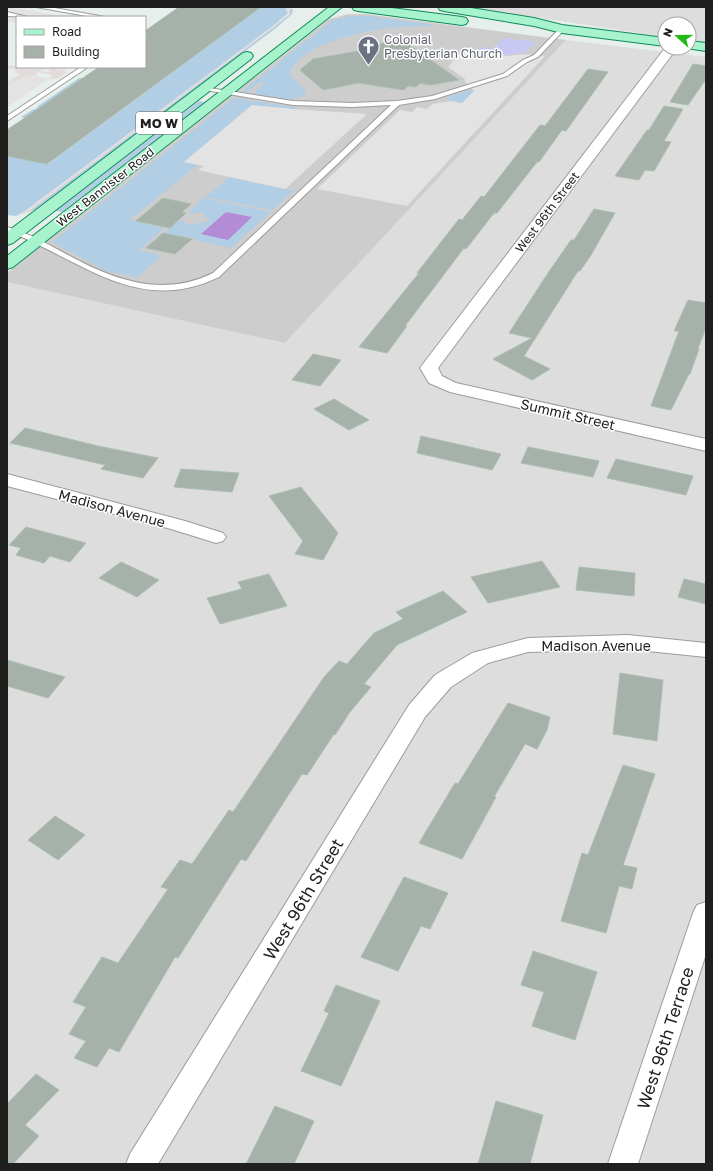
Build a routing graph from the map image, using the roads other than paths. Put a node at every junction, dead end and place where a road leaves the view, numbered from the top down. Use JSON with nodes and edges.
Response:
{"nodes":[{"id":1,"x":40,"y":7,"type":"edge"},
{"id":2,"x":336,"y":7,"type":"edge"},
{"id":3,"x":358,"y":7,"type":"edge"},
{"id":4,"x":444,"y":7,"type":"edge"},
{"id":5,"x":94,"y":8,"type":"dead end"},
{"id":6,"x":103,"y":10,"type":"dead end"},
{"id":7,"x":7,"y":14,"type":"edge"},
{"id":8,"x":85,"y":14,"type":"junction"},
{"id":9,"x":19,"y":16,"type":"edge"},
{"id":10,"x":93,"y":16,"type":"edge"},
{"id":11,"x":562,"y":29,"type":"junction"},
{"id":12,"x":657,"y":41,"type":"edge"},
{"id":13,"x":260,"y":47,"type":"dead end"},
{"id":14,"x":664,"y":56,"type":"edge"},
{"id":15,"x":84,"y":68,"type":"edge"},
{"id":16,"x":205,"y":88,"type":"junction"},
{"id":17,"x":225,"y":92,"type":"junction"},
{"id":18,"x":397,"y":103,"type":"junction"},
{"id":19,"x":7,"y":119,"type":"edge"},
{"id":20,"x":10,"y":234,"type":"edge"},
{"id":21,"x":36,"y":241,"type":"junction"},
{"id":22,"x":7,"y":264,"type":"edge"},
{"id":23,"x":433,"y":376,"type":"joint"},
{"id":24,"x":706,"y":445,"type":"edge"},
{"id":25,"x":7,"y":480,"type":"edge"},
{"id":26,"x":216,"y":537,"type":"dead end"},
{"id":27,"x":706,"y":650,"type":"edge"},
{"id":28,"x":486,"y":656,"type":"joint"},
{"id":29,"x":706,"y":913,"type":"edge"},
{"id":30,"x":141,"y":1164,"type":"edge"},
{"id":31,"x":623,"y":1164,"type":"edge"}],
"edges":[{"from":1,"to":8,"type":"lane"},
{"from":2,"to":17,"type":"main road","name":"West Bannister Road","number":"MO W"},
{"from":3,"to":11,"type":"main road"},
{"from":4,"to":11,"type":"main road"},
{"from":5,"to":8,"type":"lane"},
{"from":6,"to":10,"type":"lane"},
{"from":7,"to":9,"type":"lane"},
{"from":8,"to":10,"type":"lane"},
{"from":11,"to":12,"type":"main road"},
{"from":11,"to":18,"type":"lane"},
{"from":13,"to":16,"type":"main road","name":"West Bannister Road","number":"MO W"},
{"from":14,"to":23,"type":"street","name":"West 96th Street"},
{"from":15,"to":19,"type":"lane"},
{"from":16,"to":17,"type":"lane"},
{"from":16,"to":20,"type":"main road","name":"West Bannister Road","number":"MO W"},
{"from":17,"to":18,"type":"lane"},
{"from":17,"to":21,"type":"main road","name":"West Bannister Road","number":"MO W"},
{"from":18,"to":21,"type":"lane"},
{"from":20,"to":21,"type":"lane"},
{"from":21,"to":22,"type":"main road","name":"West Bannister Road","number":"MO W"},
{"from":23,"to":24,"type":"street","name":"Summit Street"},
{"from":25,"to":26,"type":"street","name":"Madison Avenue"},
{"from":27,"to":28,"type":"street","name":"Madison Avenue"},
{"from":28,"to":30,"type":"street","name":"West 96th Street"},
{"from":29,"to":31,"type":"street","name":"West 96th Terrace"}]}
